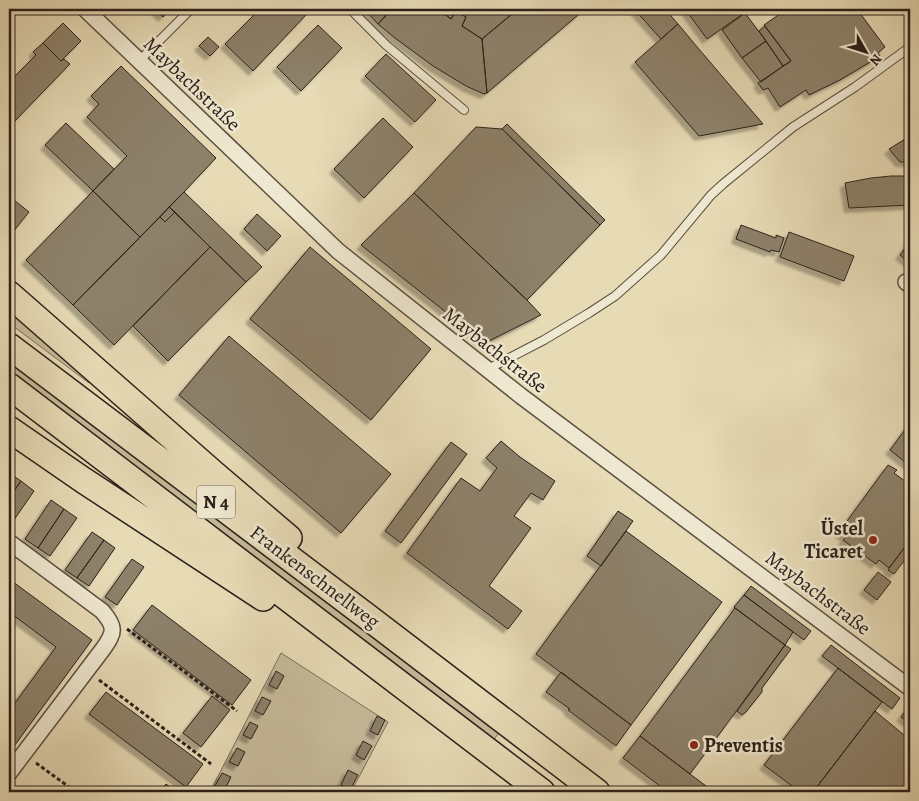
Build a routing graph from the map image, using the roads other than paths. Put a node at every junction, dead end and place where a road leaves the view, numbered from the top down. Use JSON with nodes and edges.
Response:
{"nodes":[{"id":1,"x":84,"y":9,"type":"edge"},
{"id":2,"x":190,"y":9,"type":"edge"},
{"id":3,"x":350,"y":9,"type":"edge"},
{"id":4,"x":910,"y":47,"type":"edge"},
{"id":5,"x":139,"y":61,"type":"junction"},
{"id":6,"x":464,"y":110,"type":"dead end"},
{"id":7,"x":9,"y":294,"type":"edge"},
{"id":8,"x":9,"y":346,"type":"edge"},
{"id":9,"x":488,"y":369,"type":"junction"},
{"id":10,"x":9,"y":386,"type":"edge"},
{"id":11,"x":9,"y":429,"type":"edge"},
{"id":12,"x":9,"y":542,"type":"edge"},
{"id":13,"x":423,"y":659,"type":"junction"},
{"id":14,"x":910,"y":688,"type":"edge"},
{"id":15,"x":415,"y":695,"type":"junction"},
{"id":16,"x":9,"y":773,"type":"edge"},
{"id":17,"x":542,"y":792,"type":"edge"},
{"id":18,"x":597,"y":792,"type":"edge"}],
"edges":[{"from":1,"to":5,"type":"street","name":"Maybachstraße"},
{"from":2,"to":5,"type":"lane"},
{"from":3,"to":6,"type":"lane"},
{"from":4,"to":9,"type":"lane"},
{"from":5,"to":9,"type":"street","name":"Maybachstraße"},
{"from":7,"to":13,"type":"highway"},
{"from":8,"to":13,"type":"highway","name":"Frankenschnellweg","number":"N 4"},
{"from":9,"to":14,"type":"street","name":"Maybachstraße"},
{"from":10,"to":15,"type":"highway","name":"Frankenschnellweg","number":"N 4"},
{"from":11,"to":15,"type":"highway"},
{"from":12,"to":16,"type":"street"},
{"from":13,"to":18,"type":"highway","name":"Frankenschnellweg"},
{"from":15,"to":17,"type":"highway","name":"Frankenschnellweg"}]}
